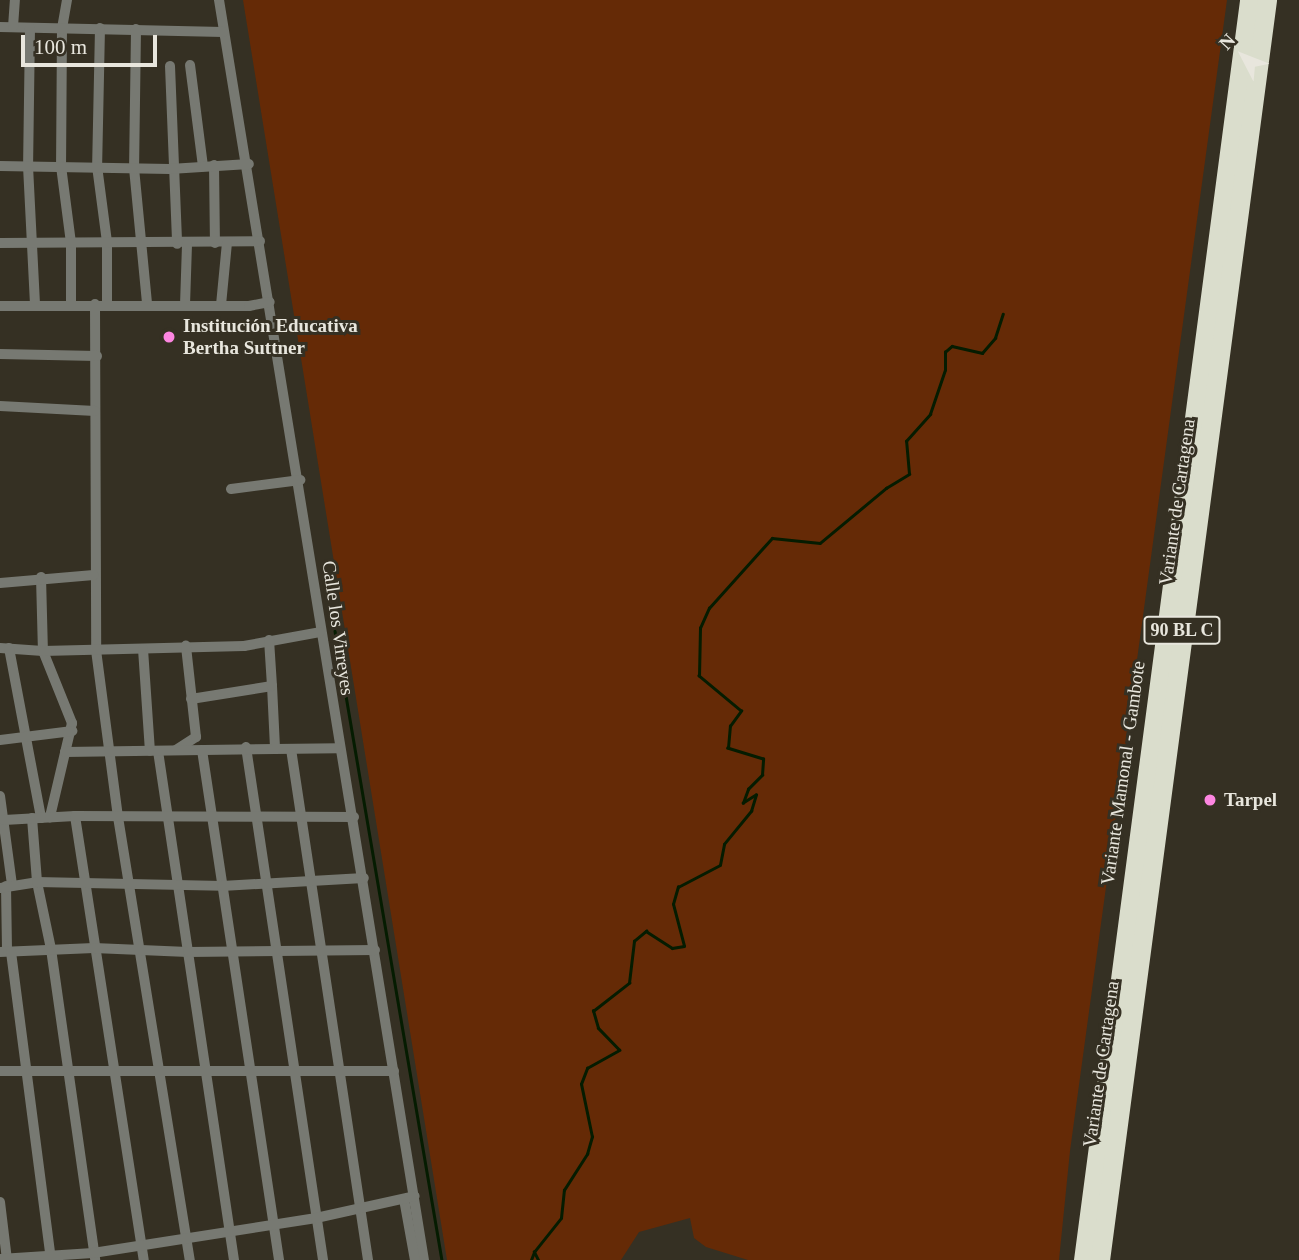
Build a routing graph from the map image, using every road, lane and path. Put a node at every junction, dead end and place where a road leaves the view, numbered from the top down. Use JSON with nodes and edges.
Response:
{"nodes":[{"id":1,"x":15,"y":0,"type":"edge"},
{"id":2,"x":67,"y":0,"type":"edge"},
{"id":3,"x":219,"y":0,"type":"edge"},
{"id":4,"x":1249,"y":0,"type":"edge"},
{"id":5,"x":1267,"y":0,"type":"edge"},
{"id":6,"x":0,"y":27,"type":"edge"},
{"id":7,"x":13,"y":27,"type":"junction"},
{"id":8,"x":30,"y":28,"type":"junction"},
{"id":9,"x":62,"y":28,"type":"junction"},
{"id":10,"x":100,"y":28,"type":"junction"},
{"id":11,"x":135,"y":29,"type":"junction"},
{"id":12,"x":223,"y":32,"type":"junction"},
{"id":13,"x":190,"y":65,"type":"dead end"},
{"id":14,"x":170,"y":66,"type":"dead end"},
{"id":15,"x":249,"y":164,"type":"junction"},
{"id":16,"x":208,"y":165,"type":"junction"},
{"id":17,"x":0,"y":166,"type":"edge"},
{"id":18,"x":28,"y":166,"type":"junction"},
{"id":19,"x":61,"y":166,"type":"junction"},
{"id":20,"x":97,"y":166,"type":"junction"},
{"id":21,"x":134,"y":168,"type":"junction"},
{"id":22,"x":170,"y":169,"type":"junction"},
{"id":23,"x":260,"y":241,"type":"junction"},
{"id":24,"x":33,"y":242,"type":"junction"},
{"id":25,"x":107,"y":242,"type":"junction"},
{"id":26,"x":0,"y":243,"type":"edge"},
{"id":27,"x":71,"y":243,"type":"junction"},
{"id":28,"x":144,"y":243,"type":"junction"},
{"id":29,"x":221,"y":243,"type":"junction"},
{"id":30,"x":182,"y":244,"type":"junction"},
{"id":31,"x":270,"y":302,"type":"junction"},
{"id":32,"x":147,"y":303,"type":"junction"},
{"id":33,"x":71,"y":304,"type":"junction"},
{"id":34,"x":101,"y":304,"type":"junction"},
{"id":35,"x":35,"y":305,"type":"junction"},
{"id":36,"x":184,"y":305,"type":"junction"},
{"id":37,"x":221,"y":305,"type":"junction"},
{"id":38,"x":0,"y":306,"type":"edge"},
{"id":39,"x":0,"y":354,"type":"edge"},
{"id":40,"x":96,"y":356,"type":"junction"},
{"id":41,"x":0,"y":406,"type":"edge"},
{"id":42,"x":95,"y":411,"type":"junction"},
{"id":43,"x":300,"y":480,"type":"junction"},
{"id":44,"x":231,"y":489,"type":"dead end"},
{"id":45,"x":94,"y":575,"type":"junction"},
{"id":46,"x":41,"y":577,"type":"junction"},
{"id":47,"x":0,"y":583,"type":"edge"},
{"id":48,"x":320,"y":632,"type":"junction"},
{"id":49,"x":269,"y":640,"type":"junction"},
{"id":50,"x":186,"y":646,"type":"junction"},
{"id":51,"x":4,"y":648,"type":"edge"},
{"id":52,"x":142,"y":649,"type":"junction"},
{"id":53,"x":96,"y":650,"type":"junction"},
{"id":54,"x":43,"y":651,"type":"junction"},
{"id":55,"x":272,"y":685,"type":"junction"},
{"id":56,"x":191,"y":699,"type":"junction"},
{"id":57,"x":72,"y":732,"type":"junction"},
{"id":58,"x":27,"y":737,"type":"junction"},
{"id":59,"x":196,"y":737,"type":"junction"},
{"id":60,"x":0,"y":740,"type":"edge"},
{"id":61,"x":246,"y":747,"type":"junction"},
{"id":62,"x":275,"y":748,"type":"junction"},
{"id":63,"x":338,"y":748,"type":"junction"},
{"id":64,"x":291,"y":749,"type":"junction"},
{"id":65,"x":177,"y":750,"type":"junction"},
{"id":66,"x":201,"y":750,"type":"junction"},
{"id":67,"x":65,"y":751,"type":"junction"},
{"id":68,"x":154,"y":751,"type":"junction"},
{"id":69,"x":112,"y":752,"type":"junction"},
{"id":70,"x":0,"y":796,"type":"edge"},
{"id":71,"x":75,"y":816,"type":"junction"},
{"id":72,"x":118,"y":817,"type":"junction"},
{"id":73,"x":299,"y":817,"type":"junction"},
{"id":74,"x":354,"y":817,"type":"junction"},
{"id":75,"x":41,"y":818,"type":"junction"},
{"id":76,"x":256,"y":818,"type":"junction"},
{"id":77,"x":166,"y":819,"type":"junction"},
{"id":78,"x":212,"y":819,"type":"junction"},
{"id":79,"x":4,"y":820,"type":"junction"},
{"id":80,"x":364,"y":878,"type":"junction"},
{"id":81,"x":37,"y":882,"type":"junction"},
{"id":82,"x":84,"y":882,"type":"junction"},
{"id":83,"x":131,"y":883,"type":"junction"},
{"id":84,"x":310,"y":884,"type":"junction"},
{"id":85,"x":267,"y":885,"type":"junction"},
{"id":86,"x":6,"y":886,"type":"edge"},
{"id":87,"x":222,"y":886,"type":"junction"},
{"id":88,"x":177,"y":887,"type":"junction"},
{"id":89,"x":94,"y":948,"type":"junction"},
{"id":90,"x":51,"y":949,"type":"junction"},
{"id":91,"x":141,"y":949,"type":"junction"},
{"id":92,"x":375,"y":950,"type":"junction"},
{"id":93,"x":275,"y":951,"type":"junction"},
{"id":94,"x":6,"y":952,"type":"edge"},
{"id":95,"x":188,"y":952,"type":"junction"},
{"id":96,"x":232,"y":952,"type":"junction"},
{"id":97,"x":321,"y":952,"type":"junction"},
{"id":98,"x":27,"y":1070,"type":"junction"},
{"id":99,"x":68,"y":1070,"type":"junction"},
{"id":100,"x":112,"y":1070,"type":"junction"},
{"id":101,"x":0,"y":1071,"type":"edge"},
{"id":102,"x":394,"y":1071,"type":"junction"},
{"id":103,"x":159,"y":1072,"type":"junction"},
{"id":104,"x":339,"y":1072,"type":"junction"},
{"id":105,"x":251,"y":1073,"type":"junction"},
{"id":106,"x":293,"y":1073,"type":"junction"},
{"id":107,"x":206,"y":1074,"type":"junction"},
{"id":108,"x":409,"y":1197,"type":"junction"},
{"id":109,"x":0,"y":1202,"type":"edge"},
{"id":110,"x":359,"y":1209,"type":"junction"},
{"id":111,"x":316,"y":1218,"type":"junction"},
{"id":112,"x":274,"y":1225,"type":"junction"},
{"id":113,"x":230,"y":1232,"type":"junction"},
{"id":114,"x":416,"y":1236,"type":"junction"},
{"id":115,"x":186,"y":1238,"type":"junction"},
{"id":116,"x":140,"y":1244,"type":"junction"},
{"id":117,"x":94,"y":1256,"type":"edge"},
{"id":118,"x":0,"y":1259,"type":"edge"},
{"id":119,"x":51,"y":1259,"type":"edge"},
{"id":120,"x":7,"y":1260,"type":"edge"},
{"id":121,"x":144,"y":1260,"type":"edge"},
{"id":122,"x":190,"y":1260,"type":"edge"},
{"id":123,"x":234,"y":1260,"type":"edge"},
{"id":124,"x":279,"y":1260,"type":"edge"},
{"id":125,"x":323,"y":1260,"type":"edge"},
{"id":126,"x":368,"y":1260,"type":"edge"},
{"id":127,"x":415,"y":1260,"type":"edge"},
{"id":128,"x":424,"y":1260,"type":"edge"},
{"id":129,"x":1083,"y":1260,"type":"edge"},
{"id":130,"x":1100,"y":1260,"type":"edge"}],
"edges":[{"from":1,"to":7,"type":"street"},
{"from":2,"to":9,"type":"street"},
{"from":3,"to":12,"type":"street","name":"Calle los Virreyes"},
{"from":4,"to":129,"type":"highway","name":"Variante Mamonal - Gambote"},
{"from":5,"to":130,"type":"highway","name":"Variante de Cartagena","number":"90 BL C"},
{"from":6,"to":7,"type":"street"},
{"from":7,"to":8,"type":"street"},
{"from":8,"to":9,"type":"street"},
{"from":8,"to":18,"type":"street"},
{"from":9,"to":10,"type":"street"},
{"from":9,"to":19,"type":"street"},
{"from":10,"to":11,"type":"street"},
{"from":10,"to":20,"type":"street"},
{"from":11,"to":12,"type":"street"},
{"from":11,"to":21,"type":"street"},
{"from":12,"to":15,"type":"street","name":"Calle los Virreyes"},
{"from":13,"to":16,"type":"street"},
{"from":14,"to":22,"type":"street"},
{"from":15,"to":16,"type":"street"},
{"from":15,"to":23,"type":"street","name":"Calle los Virreyes"},
{"from":16,"to":22,"type":"street"},
{"from":16,"to":29,"type":"street"},
{"from":17,"to":18,"type":"street"},
{"from":18,"to":19,"type":"street"},
{"from":18,"to":24,"type":"street"},
{"from":19,"to":20,"type":"street"},
{"from":19,"to":27,"type":"street"},
{"from":20,"to":21,"type":"street"},
{"from":20,"to":25,"type":"street"},
{"from":21,"to":22,"type":"street"},
{"from":21,"to":28,"type":"street"},
{"from":22,"to":30,"type":"street"},
{"from":23,"to":29,"type":"street"},
{"from":23,"to":31,"type":"street","name":"Calle los Virreyes"},
{"from":24,"to":26,"type":"street"},
{"from":24,"to":27,"type":"street"},
{"from":24,"to":35,"type":"street"},
{"from":25,"to":27,"type":"street"},
{"from":25,"to":28,"type":"street"},
{"from":25,"to":34,"type":"street"},
{"from":27,"to":33,"type":"street"},
{"from":28,"to":30,"type":"street"},
{"from":28,"to":32,"type":"street"},
{"from":29,"to":30,"type":"street"},
{"from":29,"to":37,"type":"street"},
{"from":30,"to":36,"type":"street"},
{"from":31,"to":37,"type":"street"},
{"from":31,"to":43,"type":"street","name":"Calle los Virreyes"},
{"from":32,"to":34,"type":"street"},
{"from":32,"to":36,"type":"street"},
{"from":33,"to":34,"type":"street"},
{"from":33,"to":35,"type":"street"},
{"from":34,"to":40,"type":"street"},
{"from":35,"to":38,"type":"street"},
{"from":36,"to":37,"type":"street"},
{"from":39,"to":40,"type":"street"},
{"from":40,"to":42,"type":"street"},
{"from":41,"to":42,"type":"street"},
{"from":42,"to":45,"type":"street"},
{"from":43,"to":44,"type":"street"},
{"from":43,"to":48,"type":"street","name":"Calle los Virreyes"},
{"from":45,"to":46,"type":"street"},
{"from":45,"to":53,"type":"street"},
{"from":46,"to":47,"type":"street"},
{"from":46,"to":54,"type":"street"},
{"from":48,"to":49,"type":"street"},
{"from":48,"to":63,"type":"street","name":"Calle los Virreyes"},
{"from":49,"to":50,"type":"street"},
{"from":49,"to":55,"type":"street"},
{"from":50,"to":52,"type":"street"},
{"from":50,"to":56,"type":"street"},
{"from":51,"to":54,"type":"street"},
{"from":51,"to":58,"type":"street"},
{"from":52,"to":53,"type":"street"},
{"from":52,"to":68,"type":"street"},
{"from":53,"to":54,"type":"street"},
{"from":53,"to":69,"type":"street"},
{"from":54,"to":57,"type":"street"},
{"from":55,"to":56,"type":"street"},
{"from":55,"to":62,"type":"street"},
{"from":56,"to":59,"type":"street"},
{"from":57,"to":58,"type":"street"},
{"from":57,"to":67,"type":"street"},
{"from":58,"to":60,"type":"street"},
{"from":58,"to":75,"type":"street"},
{"from":59,"to":65,"type":"street"},
{"from":59,"to":66,"type":"street"},
{"from":61,"to":62,"type":"street"},
{"from":61,"to":66,"type":"street"},
{"from":61,"to":76,"type":"street"},
{"from":62,"to":64,"type":"street"},
{"from":63,"to":64,"type":"street"},
{"from":63,"to":74,"type":"street","name":"Calle los Virreyes"},
{"from":64,"to":73,"type":"street"},
{"from":65,"to":66,"type":"street"},
{"from":65,"to":68,"type":"street"},
{"from":66,"to":78,"type":"street"},
{"from":67,"to":69,"type":"street"},
{"from":67,"to":75,"type":"street"},
{"from":68,"to":69,"type":"street"},
{"from":68,"to":77,"type":"street"},
{"from":69,"to":72,"type":"street"},
{"from":70,"to":79,"type":"street"},
{"from":71,"to":72,"type":"street"},
{"from":71,"to":75,"type":"street"},
{"from":71,"to":82,"type":"street"},
{"from":72,"to":77,"type":"street"},
{"from":72,"to":83,"type":"street"},
{"from":73,"to":74,"type":"street"},
{"from":73,"to":76,"type":"street"},
{"from":73,"to":84,"type":"street"},
{"from":74,"to":80,"type":"street","name":"Calle los Virreyes"},
{"from":75,"to":79,"type":"street"},
{"from":75,"to":81,"type":"street"},
{"from":76,"to":78,"type":"street"},
{"from":76,"to":85,"type":"street"},
{"from":77,"to":78,"type":"street"},
{"from":77,"to":88,"type":"street"},
{"from":78,"to":87,"type":"street"},
{"from":79,"to":86,"type":"street"},
{"from":80,"to":84,"type":"street"},
{"from":80,"to":92,"type":"street","name":"Calle los Virreyes"},
{"from":81,"to":82,"type":"street"},
{"from":81,"to":86,"type":"street"},
{"from":81,"to":90,"type":"street"},
{"from":82,"to":83,"type":"street"},
{"from":82,"to":89,"type":"street"},
{"from":83,"to":88,"type":"street"},
{"from":83,"to":91,"type":"street"},
{"from":84,"to":85,"type":"street"},
{"from":84,"to":97,"type":"street"},
{"from":85,"to":87,"type":"street"},
{"from":85,"to":93,"type":"street"},
{"from":86,"to":94,"type":"street"},
{"from":87,"to":88,"type":"street"},
{"from":87,"to":96,"type":"street"},
{"from":88,"to":95,"type":"street"},
{"from":89,"to":90,"type":"street"},
{"from":89,"to":91,"type":"street"},
{"from":89,"to":100,"type":"street"},
{"from":90,"to":94,"type":"street"},
{"from":90,"to":99,"type":"street"},
{"from":91,"to":95,"type":"street"},
{"from":91,"to":103,"type":"street"},
{"from":92,"to":97,"type":"street"},
{"from":92,"to":102,"type":"street","name":"Calle los Virreyes"},
{"from":93,"to":96,"type":"street"},
{"from":93,"to":97,"type":"street"},
{"from":93,"to":106,"type":"street"},
{"from":94,"to":98,"type":"street"},
{"from":95,"to":96,"type":"street"},
{"from":95,"to":107,"type":"street"},
{"from":96,"to":105,"type":"street"},
{"from":97,"to":104,"type":"street"},
{"from":98,"to":99,"type":"street"},
{"from":98,"to":101,"type":"street"},
{"from":98,"to":119,"type":"street"},
{"from":99,"to":100,"type":"street"},
{"from":99,"to":117,"type":"street"},
{"from":100,"to":103,"type":"street"},
{"from":100,"to":116,"type":"street"},
{"from":102,"to":104,"type":"street"},
{"from":102,"to":108,"type":"street","name":"Calle los Virreyes"},
{"from":103,"to":107,"type":"street"},
{"from":103,"to":115,"type":"street"},
{"from":104,"to":106,"type":"street"},
{"from":104,"to":110,"type":"street"},
{"from":105,"to":106,"type":"street"},
{"from":105,"to":107,"type":"street"},
{"from":105,"to":112,"type":"street"},
{"from":106,"to":111,"type":"street"},
{"from":107,"to":113,"type":"street"},
{"from":108,"to":110,"type":"street"},
{"from":108,"to":114,"type":"street","name":"Calle los Virreyes"},
{"from":109,"to":120,"type":"street"},
{"from":110,"to":111,"type":"street"},
{"from":110,"to":126,"type":"street"},
{"from":111,"to":112,"type":"street"},
{"from":111,"to":125,"type":"street"},
{"from":112,"to":113,"type":"street"},
{"from":112,"to":124,"type":"street"},
{"from":113,"to":115,"type":"street"},
{"from":113,"to":123,"type":"street"},
{"from":114,"to":127,"type":"street"},
{"from":114,"to":128,"type":"street","name":"Calle los Virreyes"},
{"from":115,"to":116,"type":"street"},
{"from":115,"to":122,"type":"street"},
{"from":116,"to":117,"type":"street"},
{"from":116,"to":121,"type":"street"},
{"from":117,"to":119,"type":"street"},
{"from":118,"to":120,"type":"street"},
{"from":119,"to":120,"type":"street"}]}
